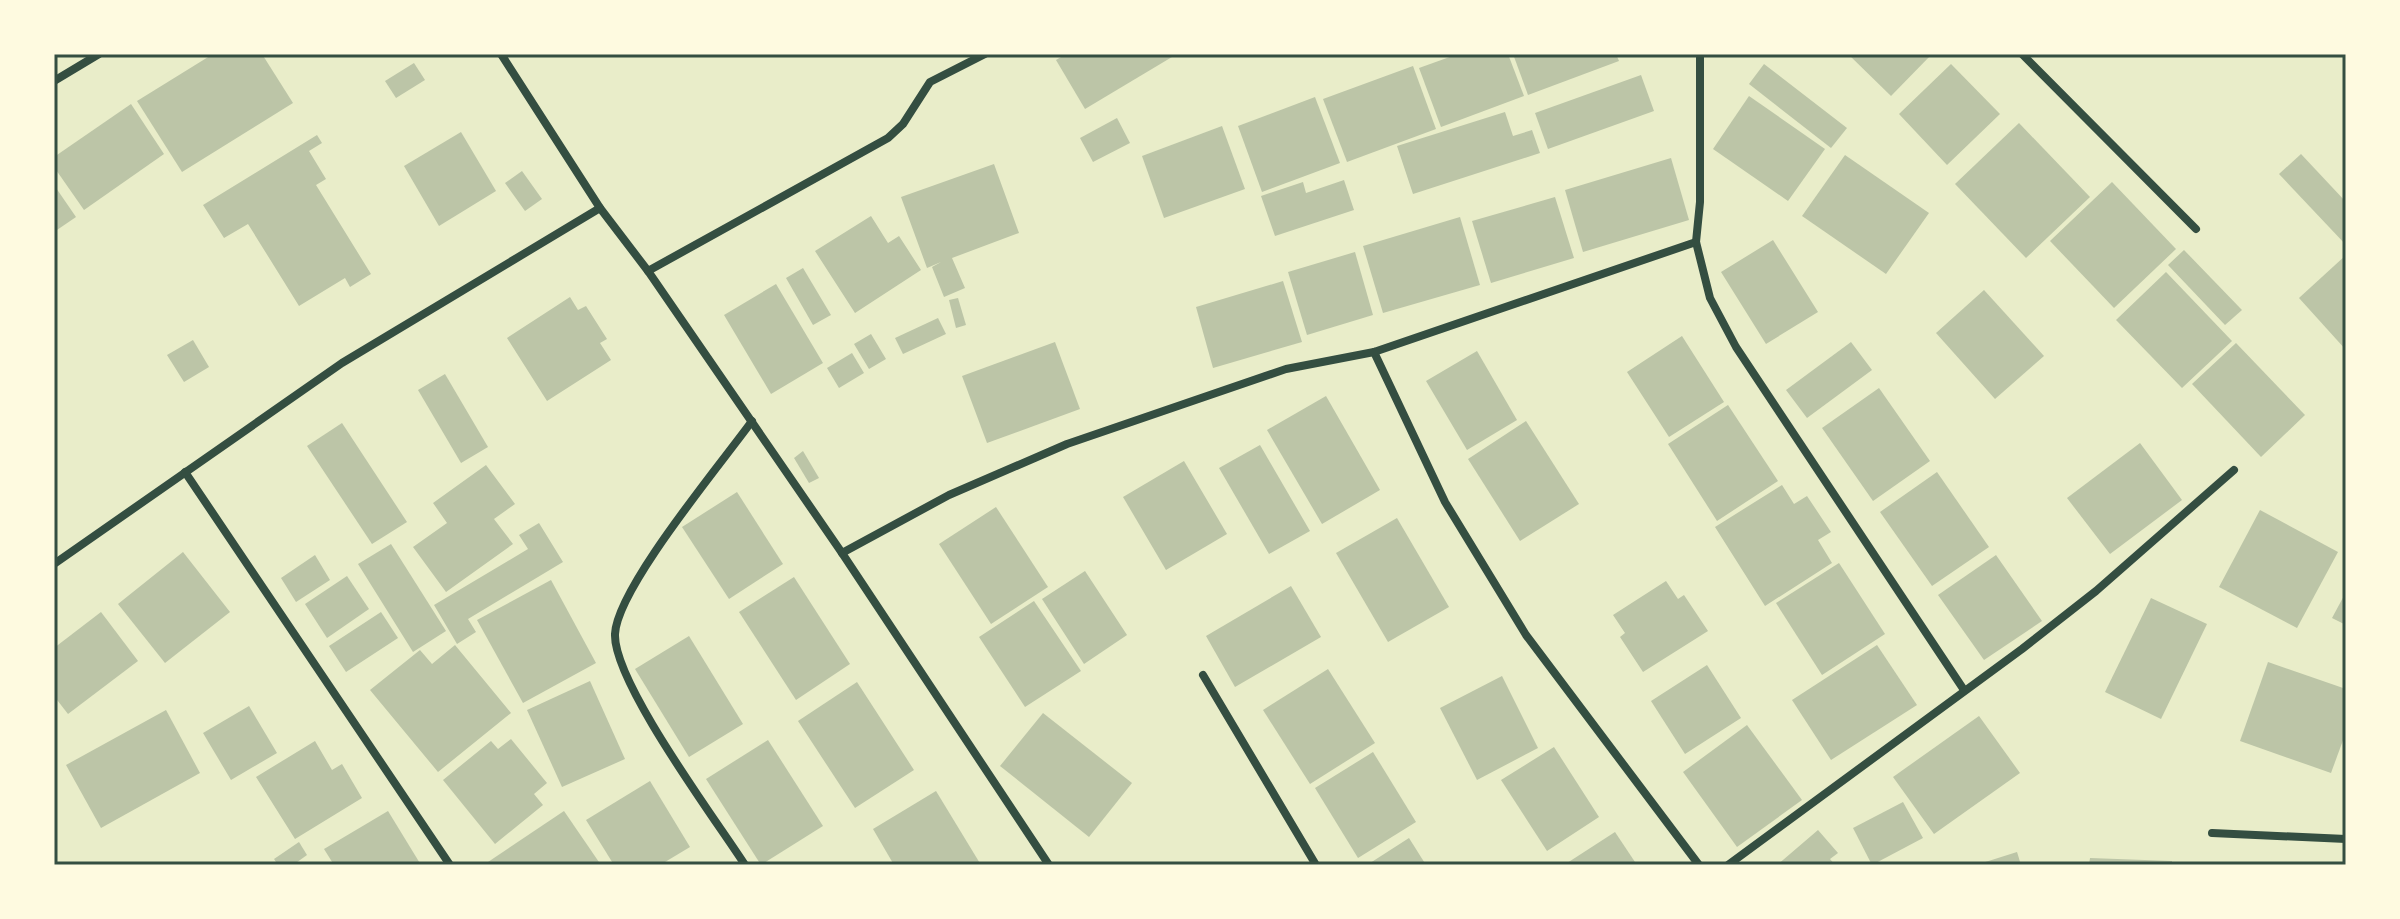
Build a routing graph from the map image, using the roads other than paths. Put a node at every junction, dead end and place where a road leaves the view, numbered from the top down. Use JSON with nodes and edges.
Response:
{"nodes":[{"id":1,"x":99,"y":54,"type":"edge"},
{"id":2,"x":501,"y":54,"type":"edge"},
{"id":3,"x":985,"y":54,"type":"edge"},
{"id":4,"x":1700,"y":54,"type":"edge"},
{"id":5,"x":2022,"y":54,"type":"edge"},
{"id":6,"x":54,"y":81,"type":"edge"},
{"id":7,"x":600,"y":208,"type":"junction"},
{"id":8,"x":2196,"y":229,"type":"dead end"},
{"id":9,"x":1696,"y":242,"type":"junction"},
{"id":10,"x":648,"y":271,"type":"junction"},
{"id":11,"x":1374,"y":352,"type":"junction"},
{"id":12,"x":752,"y":421,"type":"junction"},
{"id":13,"x":2234,"y":470,"type":"dead end"},
{"id":14,"x":185,"y":472,"type":"junction"},
{"id":15,"x":842,"y":553,"type":"junction"},
{"id":16,"x":54,"y":564,"type":"edge"},
{"id":17,"x":1203,"y":675,"type":"dead end"},
{"id":18,"x":1964,"y":690,"type":"junction"},
{"id":19,"x":2212,"y":833,"type":"dead end"},
{"id":20,"x":2346,"y":839,"type":"edge"},
{"id":21,"x":450,"y":865,"type":"edge"},
{"id":22,"x":745,"y":865,"type":"edge"},
{"id":23,"x":1049,"y":865,"type":"edge"},
{"id":24,"x":1316,"y":865,"type":"edge"},
{"id":25,"x":1699,"y":865,"type":"edge"},
{"id":26,"x":1728,"y":865,"type":"edge"}],
"edges":[{"from":1,"to":6,"type":"street"},
{"from":2,"to":7,"type":"street"},
{"from":3,"to":10,"type":"street"},
{"from":4,"to":9,"type":"street"},
{"from":5,"to":8,"type":"street"},
{"from":7,"to":10,"type":"street"},
{"from":7,"to":14,"type":"street"},
{"from":9,"to":11,"type":"street"},
{"from":9,"to":18,"type":"street"},
{"from":10,"to":12,"type":"street"},
{"from":11,"to":15,"type":"street"},
{"from":11,"to":25,"type":"street"},
{"from":12,"to":15,"type":"street"},
{"from":12,"to":22,"type":"street"},
{"from":13,"to":18,"type":"street"},
{"from":14,"to":16,"type":"street"},
{"from":14,"to":21,"type":"street"},
{"from":15,"to":23,"type":"street"},
{"from":17,"to":24,"type":"street"},
{"from":18,"to":26,"type":"street"},
{"from":19,"to":20,"type":"street"}]}
